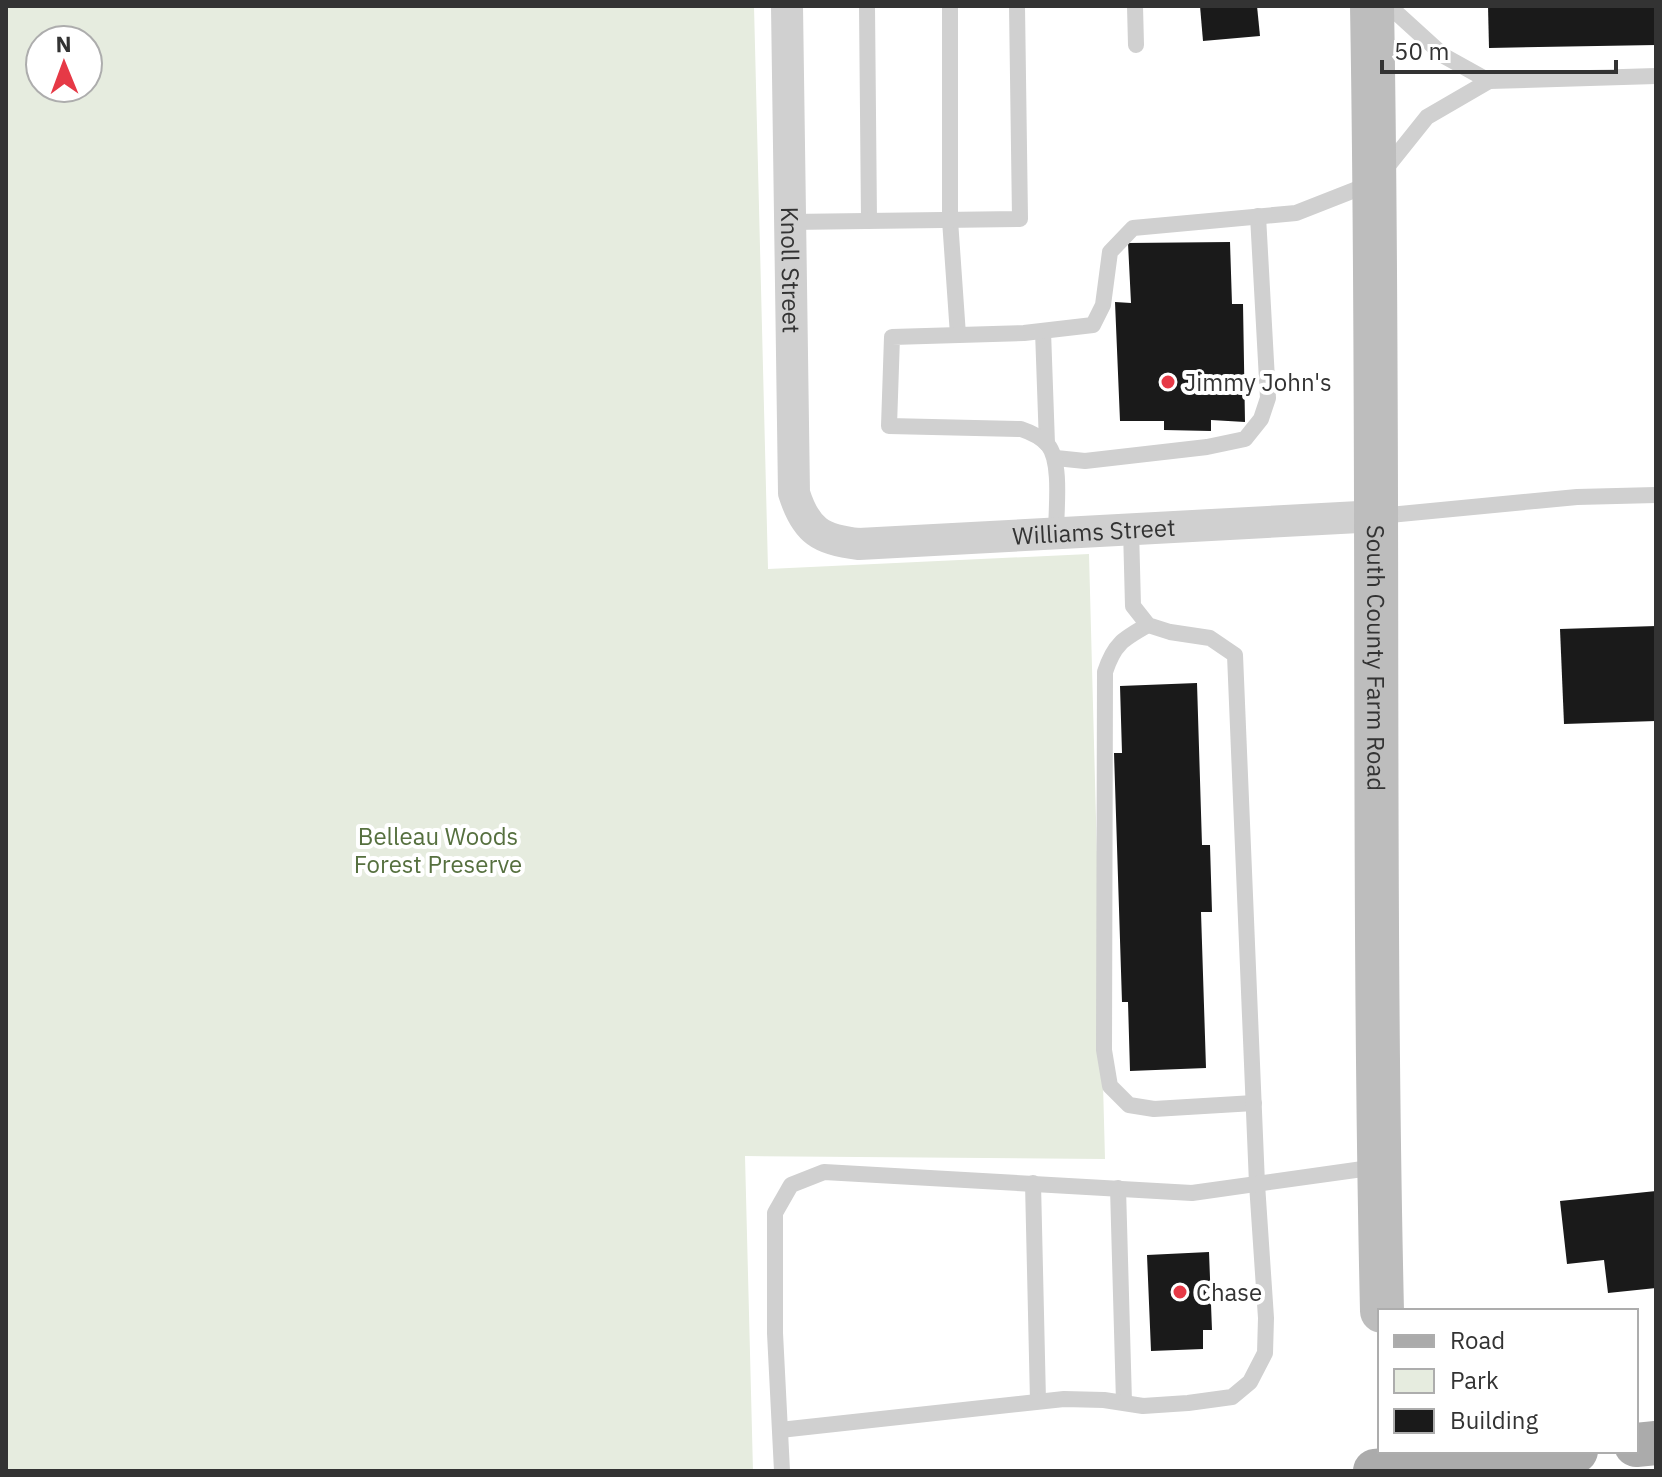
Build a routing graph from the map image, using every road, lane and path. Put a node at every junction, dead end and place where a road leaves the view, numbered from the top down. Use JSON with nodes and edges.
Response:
{"nodes":[{"id":1,"x":787,"y":6,"type":"edge"},
{"id":2,"x":867,"y":6,"type":"edge"},
{"id":3,"x":950,"y":6,"type":"edge"},
{"id":4,"x":1017,"y":6,"type":"edge"},
{"id":5,"x":1135,"y":6,"type":"edge"},
{"id":6,"x":1372,"y":6,"type":"edge"},
{"id":7,"x":1389,"y":6,"type":"edge"},
{"id":8,"x":1136,"y":45,"type":"dead end"},
{"id":9,"x":1656,"y":76,"type":"edge"},
{"id":10,"x":1489,"y":81,"type":"junction"},
{"id":11,"x":1375,"y":182,"type":"junction"},
{"id":12,"x":1258,"y":216,"type":"junction"},
{"id":13,"x":950,"y":220,"type":"junction"},
{"id":14,"x":869,"y":221,"type":"junction"},
{"id":15,"x":790,"y":222,"type":"junction"},
{"id":16,"x":1043,"y":331,"type":"junction"},
{"id":17,"x":958,"y":335,"type":"junction"},
{"id":18,"x":1051,"y":451,"type":"junction"},
{"id":19,"x":1656,"y":495,"type":"edge"},
{"id":20,"x":1378,"y":516,"type":"junction"},
{"id":21,"x":812,"y":529,"type":"joint"},
{"id":22,"x":1131,"y":529,"type":"junction"},
{"id":23,"x":1056,"y":533,"type":"junction"},
{"id":24,"x":1148,"y":625,"type":"junction"},
{"id":25,"x":1254,"y":1103,"type":"junction"},
{"id":26,"x":1379,"y":1167,"type":"junction"},
{"id":27,"x":1033,"y":1183,"type":"junction"},
{"id":28,"x":1257,"y":1184,"type":"junction"},
{"id":29,"x":1118,"y":1188,"type":"junction"},
{"id":30,"x":1382,"y":1309,"type":"edge"},
{"id":31,"x":1038,"y":1401,"type":"junction"},
{"id":32,"x":1124,"y":1402,"type":"junction"},
{"id":33,"x":780,"y":1430,"type":"junction"},
{"id":34,"x":1547,"y":1453,"type":"edge"},
{"id":35,"x":1387,"y":1464,"type":"edge"},
{"id":36,"x":782,"y":1471,"type":"edge"}],
"edges":[{"from":1,"to":15,"type":"street","name":"Knoll Street"},
{"from":2,"to":14,"type":"lane"},
{"from":3,"to":13,"type":"lane"},
{"from":4,"to":13,"type":"lane"},
{"from":5,"to":8,"type":"lane"},
{"from":6,"to":11,"type":"main road","name":"South County Farm Road"},
{"from":7,"to":10,"type":"lane"},
{"from":9,"to":10,"type":"lane"},
{"from":10,"to":11,"type":"lane"},
{"from":11,"to":12,"type":"lane"},
{"from":11,"to":20,"type":"main road","name":"South County Farm Road"},
{"from":12,"to":16,"type":"lane"},
{"from":12,"to":18,"type":"lane"},
{"from":13,"to":14,"type":"lane"},
{"from":13,"to":17,"type":"lane"},
{"from":14,"to":15,"type":"lane"},
{"from":15,"to":21,"type":"street","name":"Knoll Street"},
{"from":16,"to":17,"type":"lane"},
{"from":16,"to":18,"type":"lane"},
{"from":17,"to":18,"type":"lane"},
{"from":18,"to":23,"type":"lane"},
{"from":19,"to":20,"type":"lane"},
{"from":20,"to":22,"type":"street","name":"Williams Street"},
{"from":20,"to":26,"type":"main road","name":"South County Farm Road"},
{"from":21,"to":23,"type":"street","name":"Williams Street"},
{"from":22,"to":23,"type":"street","name":"Williams Street"},
{"from":22,"to":24,"type":"lane"},
{"from":24,"to":25,"type":"lane"},
{"from":24,"to":25,"type":"lane"},
{"from":25,"to":28,"type":"lane"},
{"from":26,"to":28,"type":"lane"},
{"from":26,"to":30,"type":"main road","name":"South County Farm Road"},
{"from":27,"to":29,"type":"lane"},
{"from":27,"to":31,"type":"lane"},
{"from":27,"to":33,"type":"lane"},
{"from":28,"to":29,"type":"lane"},
{"from":28,"to":32,"type":"lane"},
{"from":29,"to":32,"type":"lane"},
{"from":31,"to":32,"type":"lane"},
{"from":31,"to":33,"type":"lane"},
{"from":33,"to":36,"type":"lane"},
{"from":34,"to":35,"type":"main road"}]}
